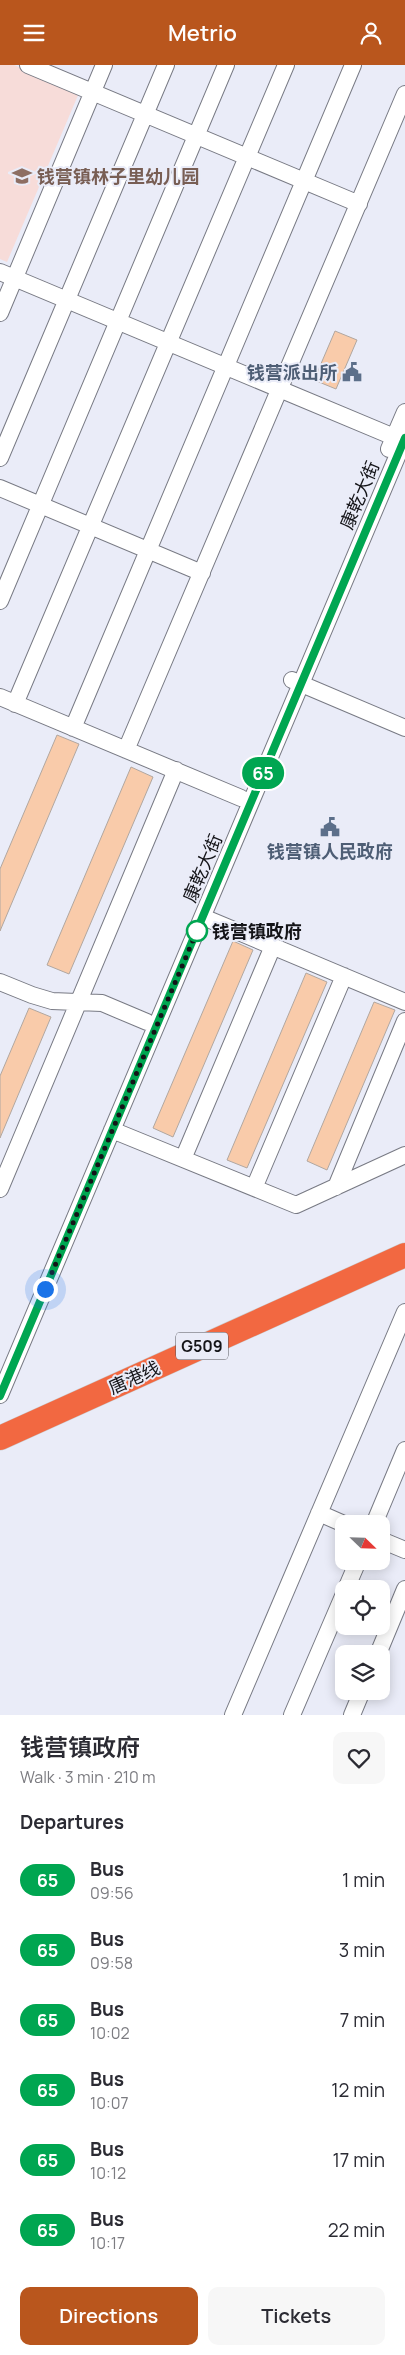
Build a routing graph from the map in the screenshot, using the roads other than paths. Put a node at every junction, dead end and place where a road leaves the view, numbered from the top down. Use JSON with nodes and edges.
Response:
{"nodes":[{"id":1,"x":28,"y":65,"type":"edge"},
{"id":2,"x":104,"y":65,"type":"edge"},
{"id":3,"x":166,"y":65,"type":"edge"},
{"id":4,"x":226,"y":65,"type":"edge"},
{"id":5,"x":286,"y":65,"type":"edge"},
{"id":6,"x":353,"y":65,"type":"edge"},
{"id":7,"x":93,"y":92,"type":"junction"},
{"id":8,"x":405,"y":94,"type":"edge"},
{"id":9,"x":145,"y":114,"type":"junction"},
{"id":10,"x":196,"y":135,"type":"junction"},
{"id":11,"x":247,"y":157,"type":"junction"},
{"id":12,"x":304,"y":181,"type":"junction"},
{"id":13,"x":359,"y":203,"type":"junction"},
{"id":14,"x":7,"y":275,"type":"edge"},
{"id":15,"x":67,"y":300,"type":"junction"},
{"id":16,"x":0,"y":313,"type":"edge"},
{"id":17,"x":118,"y":321,"type":"junction"},
{"id":18,"x":168,"y":343,"type":"junction"},
{"id":19,"x":226,"y":367,"type":"junction"},
{"id":20,"x":280,"y":389,"type":"junction"},
{"id":21,"x":405,"y":412,"type":"edge"},
{"id":22,"x":400,"y":438,"type":"edge"},
{"id":23,"x":0,"y":458,"type":"edge"},
{"id":24,"x":0,"y":488,"type":"edge"},
{"id":25,"x":40,"y":505,"type":"junction"},
{"id":26,"x":91,"y":526,"type":"junction"},
{"id":27,"x":148,"y":550,"type":"junction"},
{"id":28,"x":202,"y":573,"type":"junction"},
{"id":29,"x":0,"y":601,"type":"edge"},
{"id":30,"x":296,"y":682,"type":"junction"},
{"id":31,"x":0,"y":697,"type":"edge"},
{"id":32,"x":16,"y":703,"type":"junction"},
{"id":33,"x":405,"y":727,"type":"edge"},
{"id":34,"x":73,"y":728,"type":"junction"},
{"id":35,"x":126,"y":750,"type":"junction"},
{"id":36,"x":176,"y":770,"type":"junction"},
{"id":37,"x":241,"y":798,"type":"junction"},
{"id":38,"x":203,"y":917,"type":"junction"},
{"id":39,"x":273,"y":946,"type":"junction"},
{"id":40,"x":344,"y":976,"type":"junction"},
{"id":41,"x":0,"y":982,"type":"edge"},
{"id":42,"x":79,"y":1002,"type":"junction"},
{"id":43,"x":405,"y":1002,"type":"edge"},
{"id":44,"x":405,"y":1021,"type":"edge"},
{"id":45,"x":147,"y":1022,"type":"junction"},
{"id":46,"x":112,"y":1130,"type":"junction"},
{"id":47,"x":405,"y":1155,"type":"edge"},
{"id":48,"x":183,"y":1159,"type":"junction"},
{"id":49,"x":336,"y":1187,"type":"junction"},
{"id":50,"x":254,"y":1188,"type":"junction"},
{"id":51,"x":0,"y":1189,"type":"edge"},
{"id":52,"x":405,"y":1255,"type":"edge"},
{"id":53,"x":405,"y":1271,"type":"edge"},
{"id":54,"x":405,"y":1312,"type":"edge"},
{"id":55,"x":0,"y":1368,"type":"edge"},
{"id":56,"x":0,"y":1395,"type":"edge"},
{"id":57,"x":0,"y":1437,"type":"edge"},
{"id":58,"x":405,"y":1450,"type":"edge"},
{"id":59,"x":0,"y":1451,"type":"edge"},
{"id":60,"x":319,"y":1513,"type":"junction"},
{"id":61,"x":378,"y":1515,"type":"edge"},
{"id":62,"x":335,"y":1520,"type":"edge"},
{"id":63,"x":390,"y":1544,"type":"edge"},
{"id":64,"x":405,"y":1550,"type":"edge"},
{"id":65,"x":405,"y":1589,"type":"edge"},
{"id":66,"x":335,"y":1615,"type":"edge"},
{"id":67,"x":382,"y":1645,"type":"edge"},
{"id":68,"x":358,"y":1700,"type":"edge"},
{"id":69,"x":233,"y":1715,"type":"edge"},
{"id":70,"x":292,"y":1715,"type":"edge"},
{"id":71,"x":352,"y":1715,"type":"edge"}],
"edges":[{"from":1,"to":7,"type":"street"},
{"from":2,"to":7,"type":"street"},
{"from":3,"to":9,"type":"street"},
{"from":4,"to":10,"type":"street"},
{"from":5,"to":11,"type":"street"},
{"from":6,"to":12,"type":"street"},
{"from":7,"to":9,"type":"street"},
{"from":7,"to":14,"type":"street"},
{"from":8,"to":13,"type":"street"},
{"from":9,"to":10,"type":"street"},
{"from":9,"to":15,"type":"street"},
{"from":10,"to":11,"type":"street"},
{"from":10,"to":17,"type":"street"},
{"from":11,"to":12,"type":"street"},
{"from":11,"to":18,"type":"street"},
{"from":12,"to":13,"type":"street"},
{"from":12,"to":19,"type":"street"},
{"from":13,"to":20,"type":"street"},
{"from":14,"to":15,"type":"street"},
{"from":14,"to":16,"type":"street"},
{"from":15,"to":17,"type":"street"},
{"from":15,"to":23,"type":"street"},
{"from":17,"to":18,"type":"street"},
{"from":17,"to":25,"type":"street"},
{"from":18,"to":19,"type":"street"},
{"from":18,"to":26,"type":"street"},
{"from":19,"to":20,"type":"street"},
{"from":19,"to":27,"type":"street"},
{"from":20,"to":22,"type":"street"},
{"from":20,"to":28,"type":"street"},
{"from":21,"to":22,"type":"street","name":"康乾大街"},
{"from":22,"to":30,"type":"street","name":"康乾大街"},
{"from":24,"to":25,"type":"street"},
{"from":25,"to":26,"type":"street"},
{"from":25,"to":29,"type":"street"},
{"from":26,"to":27,"type":"street"},
{"from":26,"to":32,"type":"street"},
{"from":27,"to":28,"type":"street"},
{"from":27,"to":34,"type":"street"},
{"from":28,"to":35,"type":"street"},
{"from":30,"to":33,"type":"street"},
{"from":30,"to":37,"type":"street","name":"康乾大街"},
{"from":30,"to":38,"type":"street","name":"康乾大街"},
{"from":31,"to":32,"type":"street"},
{"from":32,"to":34,"type":"street"},
{"from":34,"to":35,"type":"street"},
{"from":35,"to":36,"type":"street"},
{"from":36,"to":37,"type":"street"},
{"from":36,"to":42,"type":"street"},
{"from":37,"to":45,"type":"street","name":"康乾大街"},
{"from":38,"to":39,"type":"street"},
{"from":38,"to":46,"type":"street","name":"康乾大街"},
{"from":39,"to":40,"type":"street"},
{"from":39,"to":48,"type":"street"},
{"from":40,"to":43,"type":"street"},
{"from":40,"to":50,"type":"street"},
{"from":41,"to":42,"type":"street"},
{"from":42,"to":45,"type":"street"},
{"from":42,"to":51,"type":"street"},
{"from":44,"to":49,"type":"street"},
{"from":45,"to":55,"type":"street","name":"康乾大街"},
{"from":46,"to":48,"type":"street"},
{"from":46,"to":56,"type":"street","name":"康乾大街"},
{"from":47,"to":49,"type":"street"},
{"from":48,"to":50,"type":"street"},
{"from":49,"to":50,"type":"street"},
{"from":52,"to":57,"type":"highway","name":"唐港线","number":"G509"},
{"from":53,"to":59,"type":"highway","name":"唐港线","number":"G509"},
{"from":54,"to":60,"type":"street"},
{"from":58,"to":61,"type":"street"},
{"from":60,"to":62,"type":"street"},
{"from":60,"to":69,"type":"street"},
{"from":63,"to":64,"type":"street"},
{"from":65,"to":67,"type":"street"},
{"from":66,"to":70,"type":"street"},
{"from":68,"to":71,"type":"street"}]}
